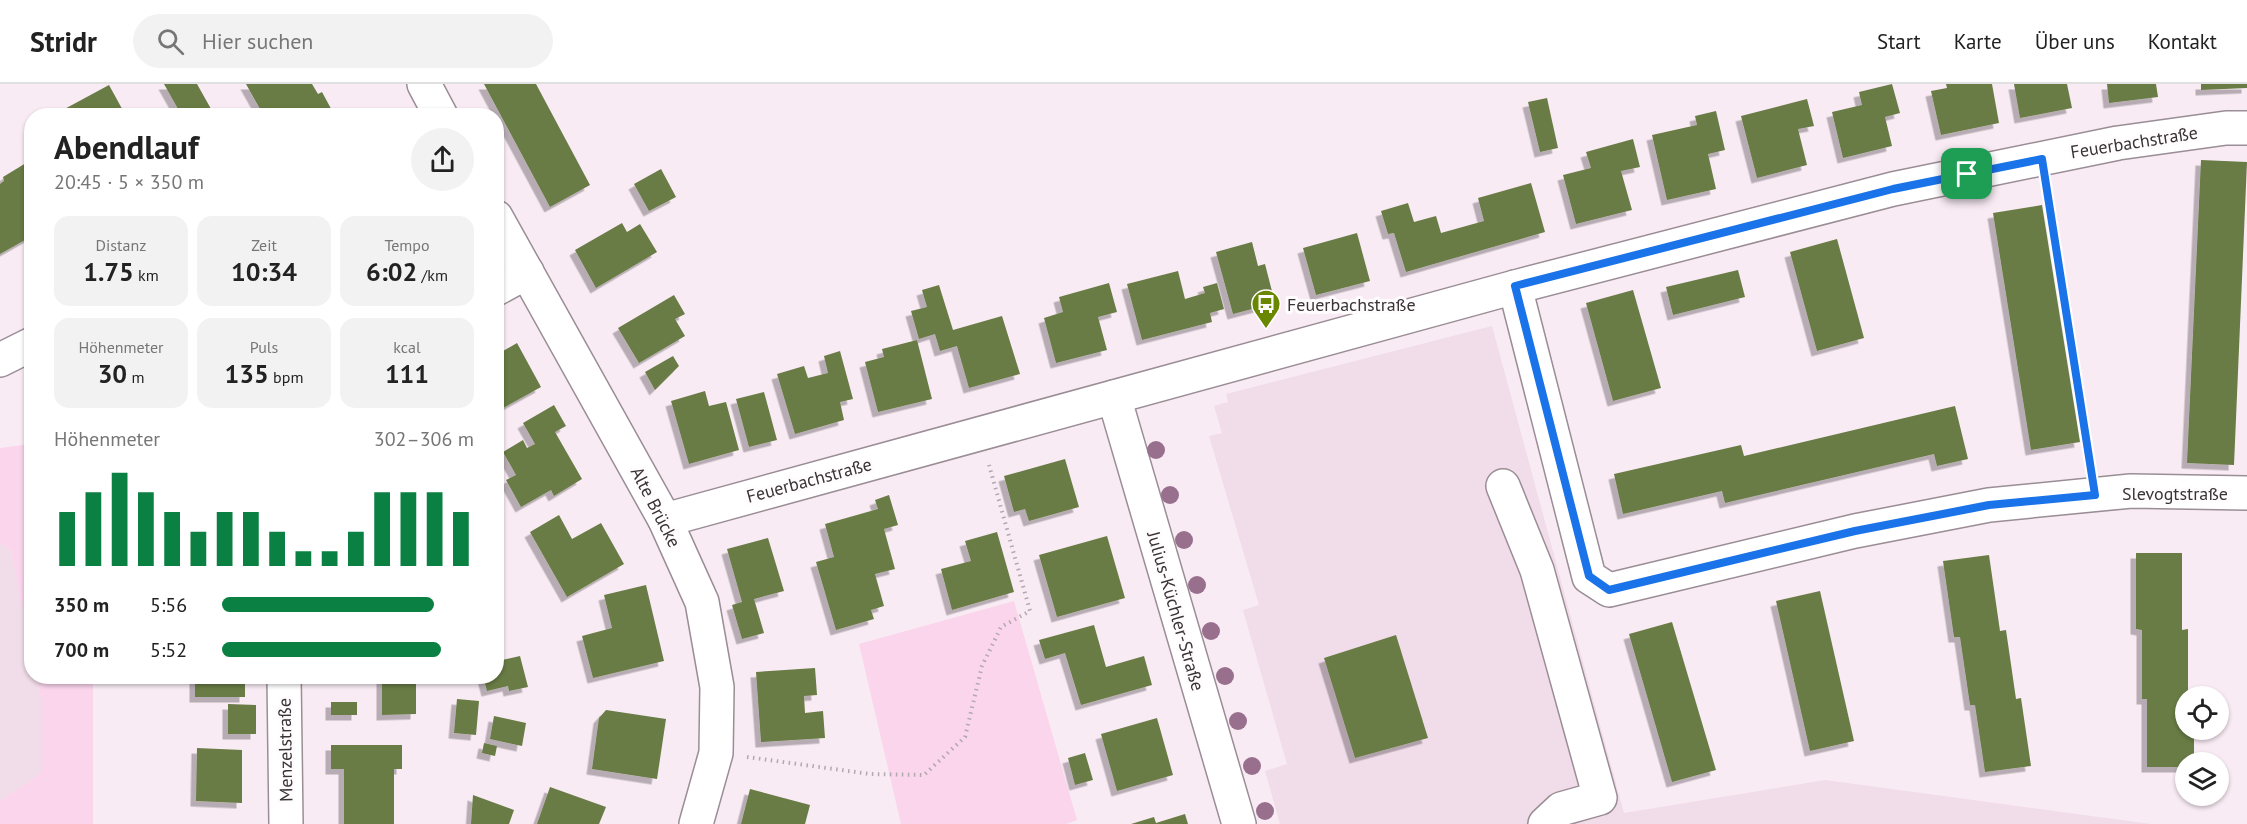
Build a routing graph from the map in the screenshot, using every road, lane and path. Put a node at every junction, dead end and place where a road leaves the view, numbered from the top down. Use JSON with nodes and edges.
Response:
{"nodes":[{"id":1,"x":424,"y":84,"type":"edge"},
{"id":2,"x":437,"y":108,"type":"edge"},
{"id":3,"x":2247,"y":128,"type":"edge"},
{"id":4,"x":2042,"y":159,"type":"junction"},
{"id":5,"x":504,"y":231,"type":"edge"},
{"id":6,"x":527,"y":272,"type":"junction"},
{"id":7,"x":504,"y":285,"type":"edge"},
{"id":8,"x":1515,"y":286,"type":"junction"},
{"id":9,"x":24,"y":348,"type":"edge"},
{"id":10,"x":0,"y":360,"type":"edge"},
{"id":11,"x":1114,"y":397,"type":"junction"},
{"id":12,"x":980,"y":434,"type":"junction"},
{"id":13,"x":1503,"y":486,"type":"dead end"},
{"id":14,"x":2247,"y":493,"type":"edge"},
{"id":15,"x":2095,"y":495,"type":"junction"},
{"id":16,"x":665,"y":520,"type":"junction"},
{"id":17,"x":284,"y":684,"type":"edge"},
{"id":18,"x":716,"y":753,"type":"junction"},
{"id":19,"x":286,"y":824,"type":"edge"},
{"id":20,"x":696,"y":824,"type":"edge"},
{"id":21,"x":1239,"y":824,"type":"edge"},
{"id":22,"x":1545,"y":824,"type":"edge"}],
"edges":[{"from":1,"to":2,"type":"street"},
{"from":3,"to":4,"type":"street","name":"Feuerbachstraße"},
{"from":4,"to":8,"type":"street","name":"Feuerbachstraße"},
{"from":4,"to":15,"type":"path"},
{"from":5,"to":6,"type":"street","name":"Alte Brücke"},
{"from":6,"to":7,"type":"street"},
{"from":6,"to":16,"type":"street","name":"Alte Brücke"},
{"from":8,"to":11,"type":"street","name":"Feuerbachstraße"},
{"from":8,"to":15,"type":"street","name":"Slevogtstraße"},
{"from":9,"to":10,"type":"street"},
{"from":11,"to":12,"type":"street","name":"Feuerbachstraße"},
{"from":11,"to":21,"type":"street","name":"Julius-Küchler-Straße"},
{"from":12,"to":16,"type":"street","name":"Feuerbachstraße"},
{"from":12,"to":18,"type":"path"},
{"from":13,"to":22,"type":"street"},
{"from":14,"to":15,"type":"street","name":"Slevogtstraße"},
{"from":16,"to":18,"type":"street","name":"Alte Brücke"},
{"from":17,"to":19,"type":"street","name":"Menzelstraße"},
{"from":18,"to":20,"type":"street","name":"Alte Brücke"}]}
